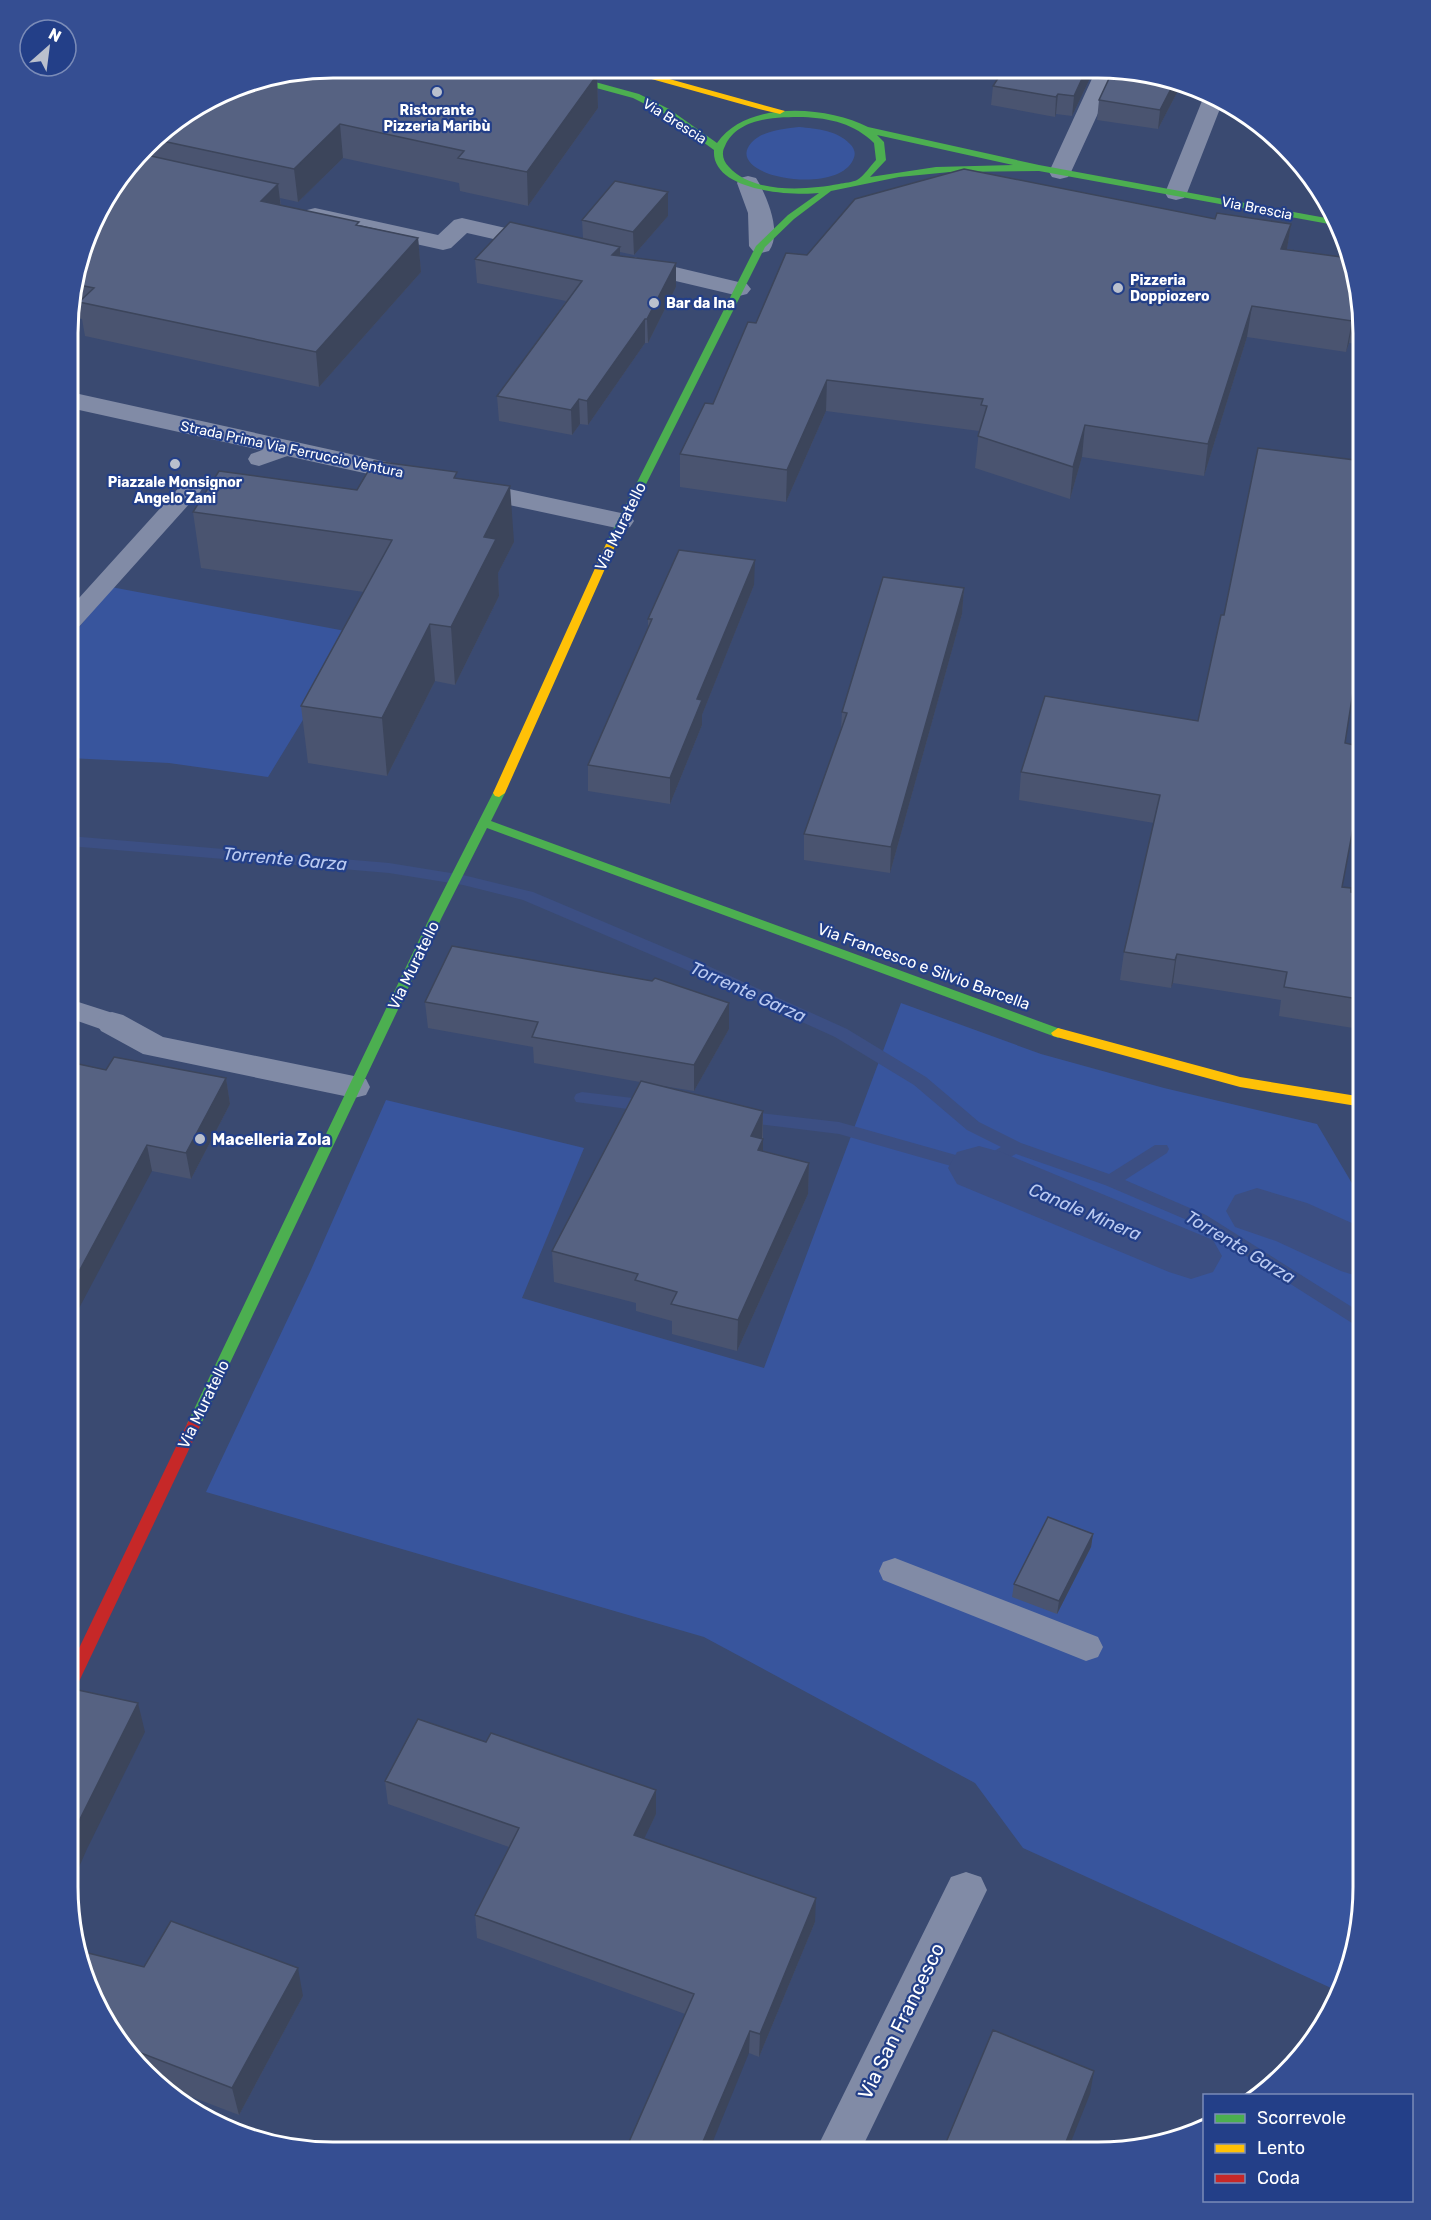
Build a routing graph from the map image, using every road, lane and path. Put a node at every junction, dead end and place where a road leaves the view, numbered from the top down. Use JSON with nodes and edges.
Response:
{"nodes":[{"id":1,"x":577,"y":78,"type":"edge"},
{"id":2,"x":657,"y":78,"type":"edge"},
{"id":3,"x":1102,"y":78,"type":"edge"},
{"id":4,"x":1211,"y":104,"type":"edge"},
{"id":5,"x":793,"y":113,"type":"junction"},
{"id":6,"x":867,"y":130,"type":"junction"},
{"id":7,"x":718,"y":148,"type":"junction"},
{"id":8,"x":1049,"y":170,"type":"junction"},
{"id":9,"x":862,"y":180,"type":"junction"},
{"id":10,"x":748,"y":183,"type":"junction"},
{"id":11,"x":827,"y":191,"type":"junction"},
{"id":12,"x":1176,"y":193,"type":"junction"},
{"id":13,"x":290,"y":210,"type":"edge"},
{"id":14,"x":1327,"y":221,"type":"edge"},
{"id":15,"x":761,"y":246,"type":"junction"},
{"id":16,"x":560,"y":247,"type":"edge"},
{"id":17,"x":616,"y":260,"type":"edge"},
{"id":18,"x":740,"y":289,"type":"junction"},
{"id":19,"x":78,"y":402,"type":"edge"},
{"id":20,"x":288,"y":448,"type":"junction"},
{"id":21,"x":260,"y":459,"type":"dead end"},
{"id":22,"x":192,"y":487,"type":"dead end"},
{"id":23,"x":621,"y":521,"type":"junction"},
{"id":24,"x":78,"y":614,"type":"edge"},
{"id":25,"x":485,"y":823,"type":"junction"},
{"id":26,"x":78,"y":1011,"type":"edge"},
{"id":27,"x":112,"y":1023,"type":"joint"},
{"id":28,"x":354,"y":1087,"type":"junction"},
{"id":29,"x":1353,"y":1100,"type":"edge"},
{"id":30,"x":895,"y":1571,"type":"dead end"},
{"id":31,"x":1086,"y":1647,"type":"dead end"},
{"id":32,"x":78,"y":1666,"type":"edge"},
{"id":33,"x":966,"y":1890,"type":"dead end"},
{"id":34,"x":842,"y":2142,"type":"edge"}],
"edges":[{"from":1,"to":7,"type":"street","name":"Via Brescia"},
{"from":2,"to":5,"type":"street","name":"Via Brescia"},
{"from":3,"to":8,"type":"street"},
{"from":4,"to":12,"type":"street"},
{"from":5,"to":6,"type":"street","name":"Via Brescia"},
{"from":5,"to":7,"type":"street","name":"Via Brescia"},
{"from":6,"to":8,"type":"street","name":"Via Brescia"},
{"from":6,"to":9,"type":"street","name":"Via Brescia"},
{"from":7,"to":10,"type":"street","name":"Via Brescia"},
{"from":8,"to":9,"type":"street","name":"Via Brescia"},
{"from":8,"to":12,"type":"street","name":"Via Brescia"},
{"from":9,"to":11,"type":"street","name":"Via Brescia"},
{"from":10,"to":11,"type":"street","name":"Via Brescia"},
{"from":10,"to":15,"type":"street","name":"Via Muratello"},
{"from":11,"to":15,"type":"street","name":"Via Muratello"},
{"from":12,"to":14,"type":"street","name":"Via Brescia"},
{"from":13,"to":16,"type":"street"},
{"from":15,"to":18,"type":"street","name":"Via Muratello"},
{"from":17,"to":18,"type":"street"},
{"from":18,"to":23,"type":"street","name":"Via Muratello"},
{"from":19,"to":20,"type":"street","name":"Strada Prima Via Ferruccio Ventura"},
{"from":20,"to":21,"type":"lane"},
{"from":20,"to":23,"type":"street","name":"Strada Prima Via Ferruccio Ventura"},
{"from":22,"to":24,"type":"lane"},
{"from":23,"to":25,"type":"street","name":"Via Muratello"},
{"from":25,"to":28,"type":"street","name":"Via Muratello"},
{"from":25,"to":29,"type":"street","name":"Via Francesco e Silvio Barcella"},
{"from":26,"to":27,"type":"lane"},
{"from":27,"to":28,"type":"street"},
{"from":28,"to":32,"type":"street","name":"Via Muratello"},
{"from":30,"to":31,"type":"lane"},
{"from":33,"to":34,"type":"street","name":"Via San Francesco"}]}
